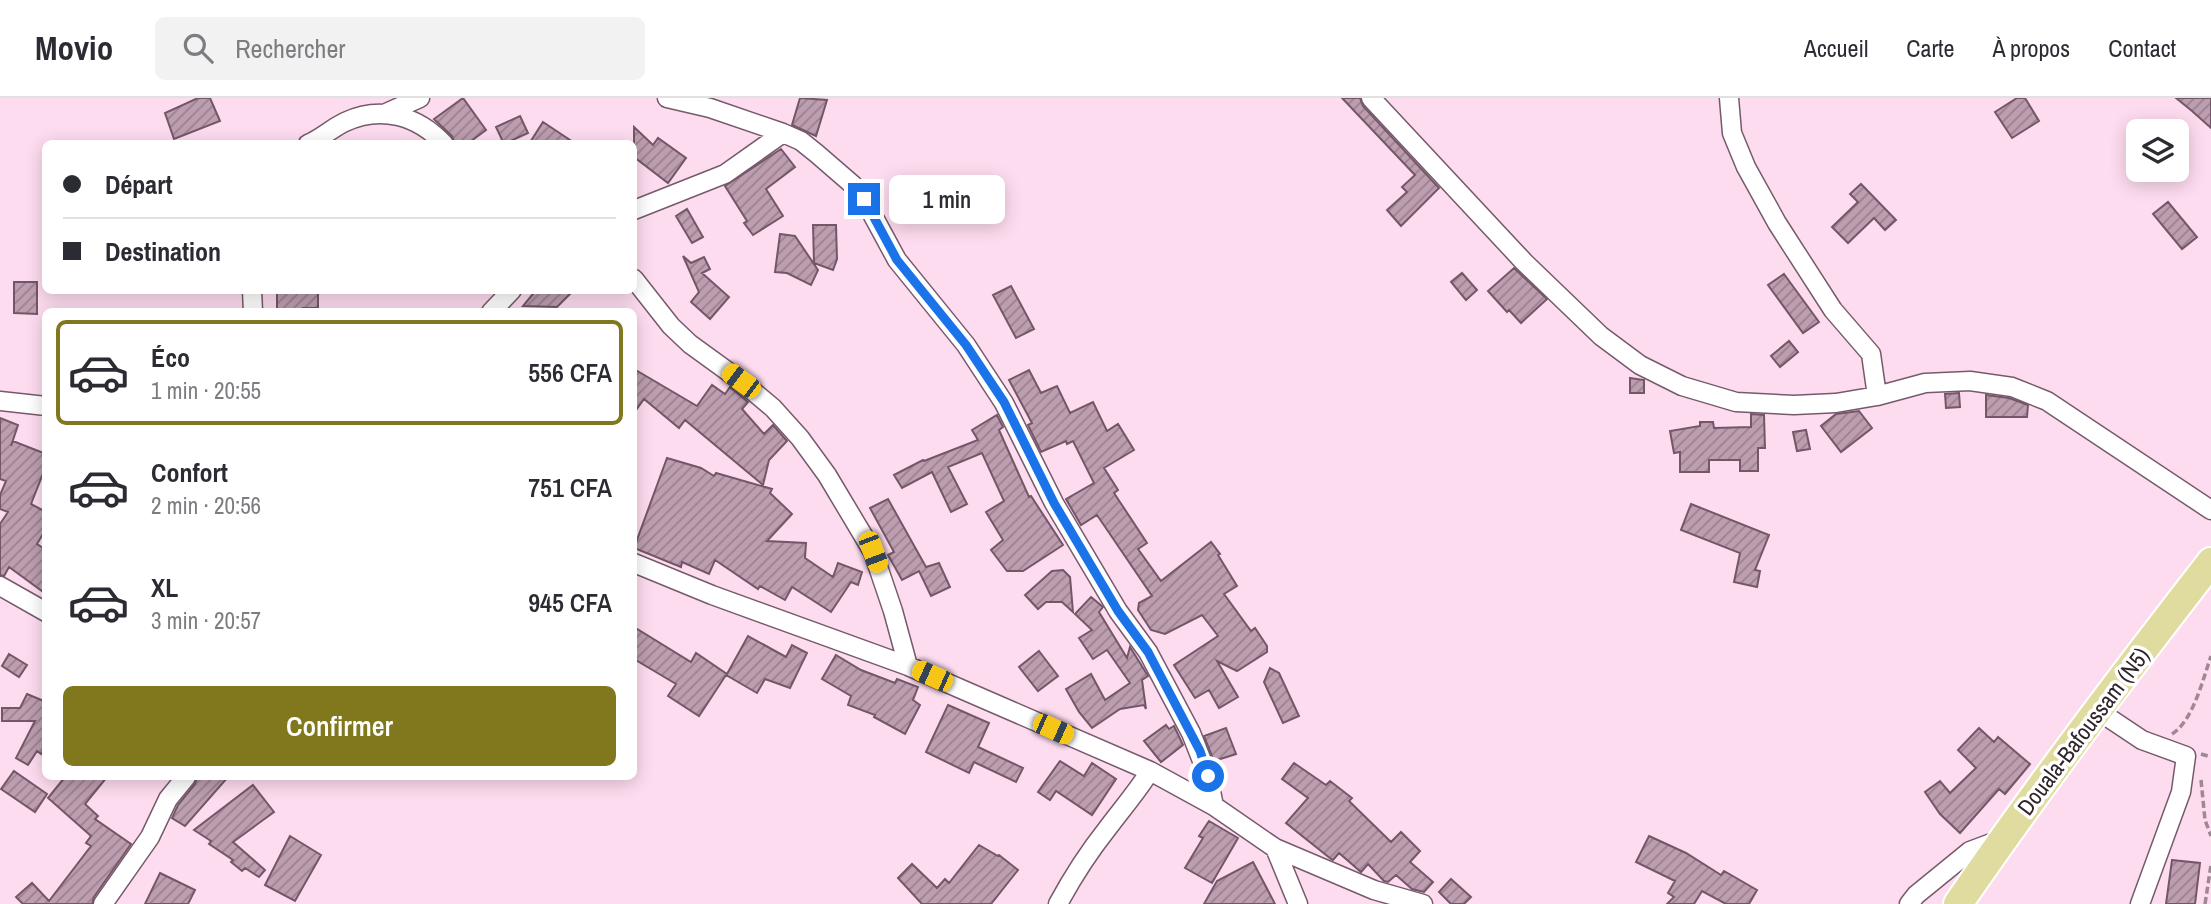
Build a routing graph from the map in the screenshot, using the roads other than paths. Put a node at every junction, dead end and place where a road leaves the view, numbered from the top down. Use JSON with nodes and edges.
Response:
{"nodes":[{"id":1,"x":420,"y":98,"type":"edge"},
{"id":2,"x":667,"y":98,"type":"edge"},
{"id":3,"x":1371,"y":98,"type":"edge"},
{"id":4,"x":1729,"y":98,"type":"edge"},
{"id":5,"x":386,"y":113,"type":"junction"},
{"id":6,"x":783,"y":133,"type":"junction"},
{"id":7,"x":318,"y":140,"type":"edge"},
{"id":8,"x":440,"y":140,"type":"edge"},
{"id":9,"x":637,"y":209,"type":"edge"},
{"id":10,"x":637,"y":283,"type":"edge"},
{"id":11,"x":508,"y":294,"type":"edge"},
{"id":12,"x":495,"y":308,"type":"edge"},
{"id":13,"x":1877,"y":396,"type":"junction"},
{"id":14,"x":0,"y":401,"type":"edge"},
{"id":15,"x":42,"y":406,"type":"edge"},
{"id":16,"x":2211,"y":510,"type":"edge"},
{"id":17,"x":2211,"y":562,"type":"edge"},
{"id":18,"x":637,"y":563,"type":"edge"},
{"id":19,"x":0,"y":586,"type":"edge"},
{"id":20,"x":42,"y":610,"type":"edge"},
{"id":21,"x":908,"y":666,"type":"junction"},
{"id":22,"x":2097,"y":710,"type":"junction"},
{"id":23,"x":1150,"y":771,"type":"junction"},
{"id":24,"x":184,"y":780,"type":"edge"},
{"id":25,"x":1214,"y":806,"type":"junction"},
{"id":26,"x":2003,"y":839,"type":"junction"},
{"id":27,"x":1275,"y":848,"type":"junction"},
{"id":28,"x":103,"y":904,"type":"edge"},
{"id":29,"x":1058,"y":904,"type":"edge"},
{"id":30,"x":1297,"y":904,"type":"edge"},
{"id":31,"x":1423,"y":904,"type":"edge"},
{"id":32,"x":1909,"y":904,"type":"edge"},
{"id":33,"x":1958,"y":904,"type":"edge"},
{"id":34,"x":2140,"y":904,"type":"edge"}],
"edges":[{"from":1,"to":5,"type":"street"},
{"from":2,"to":6,"type":"street"},
{"from":3,"to":13,"type":"street"},
{"from":4,"to":13,"type":"street"},
{"from":5,"to":7,"type":"street"},
{"from":5,"to":8,"type":"street"},
{"from":6,"to":9,"type":"street"},
{"from":6,"to":25,"type":"street"},
{"from":10,"to":21,"type":"street"},
{"from":11,"to":12,"type":"street"},
{"from":13,"to":16,"type":"street"},
{"from":14,"to":15,"type":"street"},
{"from":17,"to":22,"type":"highway","name":"Douala-Bafoussam (N5)"},
{"from":18,"to":21,"type":"street"},
{"from":19,"to":20,"type":"street"},
{"from":21,"to":23,"type":"street"},
{"from":22,"to":26,"type":"highway","name":"Douala-Bafoussam (N5)"},
{"from":22,"to":34,"type":"street"},
{"from":23,"to":25,"type":"street"},
{"from":23,"to":29,"type":"street"},
{"from":24,"to":28,"type":"street"},
{"from":25,"to":27,"type":"street"},
{"from":26,"to":32,"type":"street"},
{"from":26,"to":33,"type":"highway","name":"Douala-Bafoussam (N5)"},
{"from":27,"to":30,"type":"street"},
{"from":27,"to":31,"type":"street"}]}
